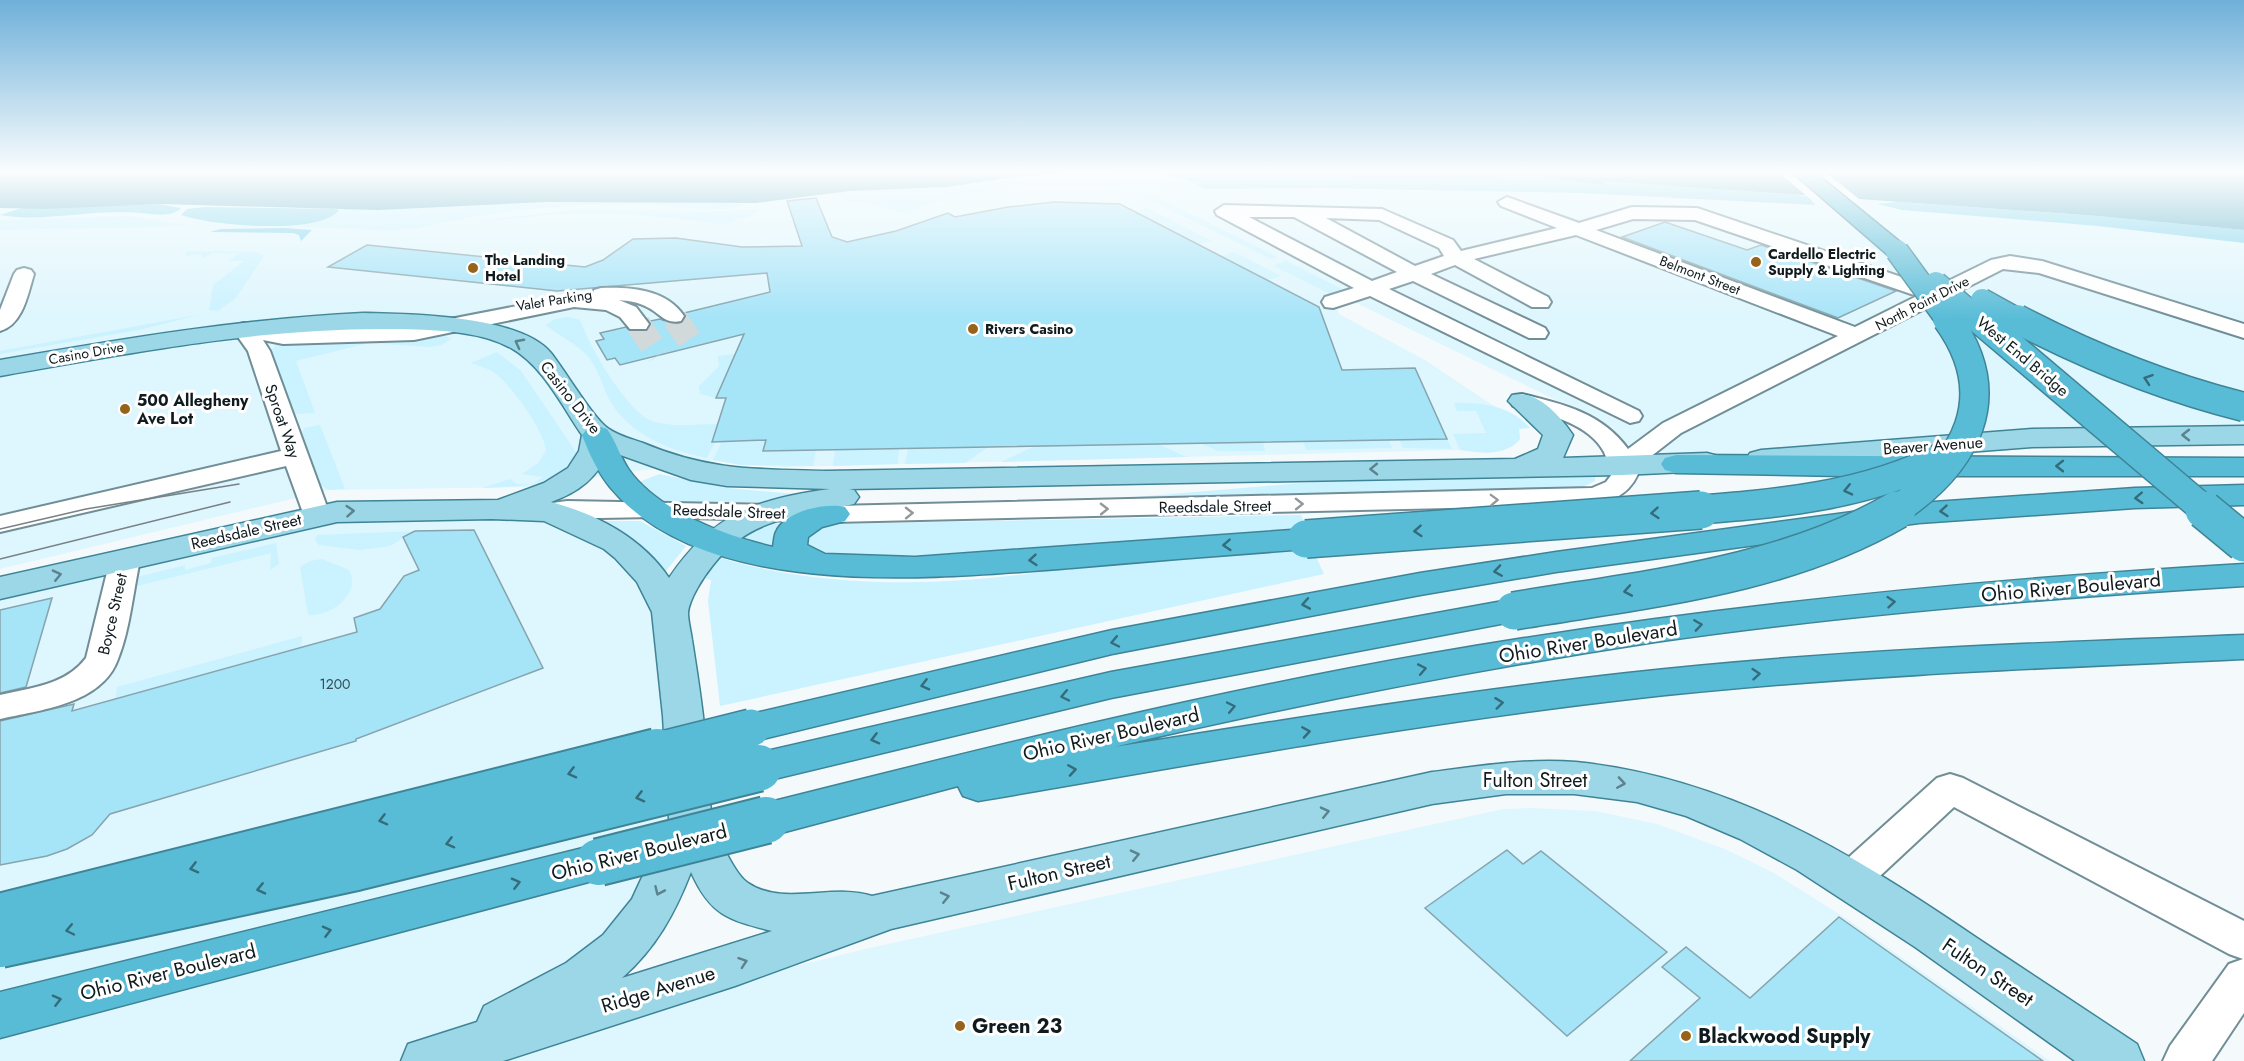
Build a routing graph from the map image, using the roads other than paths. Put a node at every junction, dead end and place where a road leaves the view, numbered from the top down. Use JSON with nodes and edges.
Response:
{"nodes":[{"id":1,"x":1242,"y":221,"type":"edge"},
{"id":2,"x":1316,"y":221,"type":"edge"},
{"id":3,"x":1394,"y":221,"type":"edge"},
{"id":4,"x":1556,"y":221,"type":"edge"},
{"id":5,"x":1607,"y":221,"type":"edge"},
{"id":6,"x":1716,"y":221,"type":"edge"},
{"id":7,"x":1860,"y":221,"type":"edge"},
{"id":8,"x":1578,"y":229,"type":"junction"},
{"id":9,"x":1897,"y":251,"type":"junction"},
{"id":10,"x":1456,"y":258,"type":"junction"},
{"id":11,"x":1413,"y":273,"type":"junction"},
{"id":12,"x":24,"y":274,"type":"dead end"},
{"id":13,"x":1370,"y":288,"type":"junction"},
{"id":14,"x":1936,"y":296,"type":"junction"},
{"id":15,"x":1333,"y":302,"type":"dead end"},
{"id":16,"x":1540,"y":302,"type":"dead end"},
{"id":17,"x":673,"y":316,"type":"tunnel mouth"},
{"id":18,"x":430,"y":322,"type":"junction"},
{"id":19,"x":0,"y":324,"type":"edge"},
{"id":20,"x":638,"y":324,"type":"tunnel mouth"},
{"id":21,"x":459,"y":326,"type":"junction"},
{"id":22,"x":244,"y":330,"type":"junction"},
{"id":23,"x":2244,"y":331,"type":"edge"},
{"id":24,"x":1538,"y":333,"type":"dead end"},
{"id":25,"x":1858,"y":336,"type":"junction"},
{"id":26,"x":0,"y":368,"type":"edge"},
{"id":27,"x":1522,"y":401,"type":"joint"},
{"id":28,"x":2244,"y":407,"type":"edge"},
{"id":29,"x":1630,"y":416,"type":"dead end"},
{"id":30,"x":597,"y":435,"type":"junction"},
{"id":31,"x":2244,"y":435,"type":"edge"},
{"id":32,"x":1960,"y":446,"type":"junction"},
{"id":33,"x":295,"y":456,"type":"junction"},
{"id":34,"x":1676,"y":464,"type":"junction"},
{"id":35,"x":1524,"y":466,"type":"junction"},
{"id":36,"x":1622,"y":466,"type":"junction"},
{"id":37,"x":2244,"y":467,"type":"edge"},
{"id":38,"x":1152,"y":474,"type":"junction"},
{"id":39,"x":826,"y":480,"type":"joint"},
{"id":40,"x":2244,"y":495,"type":"edge"},
{"id":41,"x":492,"y":509,"type":"junction"},
{"id":42,"x":653,"y":509,"type":"junction"},
{"id":43,"x":547,"y":511,"type":"junction"},
{"id":44,"x":767,"y":513,"type":"junction"},
{"id":45,"x":834,"y":514,"type":"junction"},
{"id":46,"x":316,"y":515,"type":"junction"},
{"id":47,"x":2244,"y":517,"type":"edge"},
{"id":48,"x":0,"y":524,"type":"edge"},
{"id":49,"x":715,"y":540,"type":"junction"},
{"id":50,"x":2244,"y":543,"type":"edge"},
{"id":51,"x":125,"y":560,"type":"junction"},
{"id":52,"x":1556,"y":562,"type":"junction"},
{"id":53,"x":810,"y":563,"type":"junction"},
{"id":54,"x":2244,"y":575,"type":"edge"},
{"id":55,"x":0,"y":588,"type":"edge"},
{"id":56,"x":670,"y":612,"type":"junction"},
{"id":57,"x":2244,"y":647,"type":"edge"},
{"id":58,"x":2172,"y":650,"type":"junction"},
{"id":59,"x":2244,"y":663,"type":"edge"},
{"id":60,"x":0,"y":707,"type":"edge"},
{"id":61,"x":754,"y":748,"type":"junction"},
{"id":62,"x":690,"y":818,"type":"junction"},
{"id":63,"x":766,"y":820,"type":"junction"},
{"id":64,"x":1852,"y":878,"type":"junction"},
{"id":65,"x":888,"y":910,"type":"junction"},
{"id":66,"x":0,"y":917,"type":"edge"},
{"id":67,"x":2244,"y":941,"type":"edge"},
{"id":68,"x":0,"y":944,"type":"edge"},
{"id":69,"x":2244,"y":977,"type":"edge"},
{"id":70,"x":0,"y":1015,"type":"edge"},
{"id":71,"x":425,"y":1061,"type":"edge"},
{"id":72,"x":2118,"y":1061,"type":"edge"},
{"id":73,"x":2186,"y":1061,"type":"edge"}],
"edges":[{"from":1,"to":13,"type":"street"},
{"from":2,"to":11,"type":"street"},
{"from":3,"to":10,"type":"street"},
{"from":4,"to":8,"type":"street","name":"Belmont Street"},
{"from":5,"to":8,"type":"street"},
{"from":6,"to":14,"type":"street"},
{"from":7,"to":9,"type":"highway","name":"West End Bridge"},
{"from":8,"to":10,"type":"street"},
{"from":8,"to":25,"type":"street","name":"Belmont Street"},
{"from":28,"to":9,"type":"highway","one_way":true,"bridge":true},
{"from":9,"to":32,"type":"highway","bridge":true},
{"from":9,"to":50,"type":"highway","name":"West End Bridge","bridge":true},
{"from":10,"to":11,"type":"street"},
{"from":10,"to":16,"type":"street"},
{"from":11,"to":13,"type":"street"},
{"from":11,"to":24,"type":"street"},
{"from":12,"to":19,"type":"street"},
{"from":13,"to":15,"type":"street"},
{"from":13,"to":29,"type":"street"},
{"from":14,"to":23,"type":"street","name":"North Point Drive"},
{"from":14,"to":25,"type":"street","name":"North Point Drive"},
{"from":17,"to":18,"type":"street","name":"Valet Parking"},
{"from":18,"to":21,"type":"main road","name":"Casino Drive"},
{"from":18,"to":22,"type":"main road","name":"Casino Drive"},
{"from":20,"to":21,"type":"street","name":"Valet Parking"},
{"from":21,"to":22,"type":"street","name":"Casino Drive"},
{"from":30,"to":21,"type":"main road","name":"Casino Drive","one_way":true},
{"from":22,"to":26,"type":"main road","name":"Casino Drive"},
{"from":22,"to":33,"type":"street","name":"Sproat Way"},
{"from":25,"to":36,"type":"street","name":"North Point Drive"},
{"from":27,"to":35,"type":"main road"},
{"from":27,"to":36,"type":"street"},
{"from":30,"to":39,"type":"main road","name":"Casino Drive"},
{"from":30,"to":41,"type":"main road"},
{"from":30,"to":42,"type":"highway"},
{"from":31,"to":34,"type":"main road","name":"Beaver Avenue","one_way":true},
{"from":32,"to":53,"type":"highway","one_way":true,"bridge":true},
{"from":32,"to":61,"type":"highway","one_way":true,"bridge":true},
{"from":33,"to":46,"type":"street","name":"Sproat Way"},
{"from":33,"to":48,"type":"street"},
{"from":34,"to":36,"type":"main road","name":"Beaver Avenue"},
{"from":37,"to":34,"type":"highway","one_way":true},
{"from":35,"to":36,"type":"main road","name":"Reedsdale Street"},
{"from":35,"to":38,"type":"main road","name":"Reedsdale Street","one_way":true},
{"from":45,"to":36,"type":"street","name":"Reedsdale Street","one_way":true},
{"from":38,"to":39,"type":"main road","name":"Reedsdale Street"},
{"from":38,"to":44,"type":"main road"},
{"from":40,"to":52,"type":"highway","one_way":true},
{"from":41,"to":43,"type":"main road","name":"Reedsdale Street"},
{"from":46,"to":41,"type":"main road","name":"Reedsdale Street","one_way":true},
{"from":42,"to":43,"type":"street","name":"Reedsdale Street"},
{"from":42,"to":44,"type":"street","name":"Reedsdale Street"},
{"from":42,"to":49,"type":"highway"},
{"from":43,"to":56,"type":"main road"},
{"from":44,"to":45,"type":"street","name":"Reedsdale Street"},
{"from":44,"to":49,"type":"main road"},
{"from":45,"to":53,"type":"highway"},
{"from":46,"to":51,"type":"main road","name":"Reedsdale Street"},
{"from":47,"to":52,"type":"highway"},
{"from":49,"to":53,"type":"highway"},
{"from":49,"to":56,"type":"main road"},
{"from":55,"to":51,"type":"main road","name":"Reedsdale Street","one_way":true},
{"from":51,"to":60,"type":"street","name":"Boyce Street"},
{"from":52,"to":61,"type":"highway","one_way":true},
{"from":63,"to":54,"type":"highway","name":"Ohio River Boulevard","one_way":true},
{"from":56,"to":62,"type":"main road"},
{"from":57,"to":58,"type":"highway"},
{"from":58,"to":59,"type":"highway"},
{"from":63,"to":58,"type":"highway","one_way":true},
{"from":61,"to":66,"type":"highway","one_way":true,"bridge":true},
{"from":61,"to":68,"type":"highway","one_way":true,"bridge":true},
{"from":62,"to":65,"type":"main road"},
{"from":62,"to":71,"type":"main road","one_way":true},
{"from":70,"to":63,"type":"highway","name":"Ohio River Boulevard","one_way":true,"bridge":true},
{"from":65,"to":64,"type":"main road","name":"Fulton Street","one_way":true},
{"from":64,"to":67,"type":"street"},
{"from":64,"to":72,"type":"main road","name":"Fulton Street"},
{"from":71,"to":65,"type":"main road","name":"Ridge Avenue","one_way":true},
{"from":69,"to":73,"type":"street"}]}
